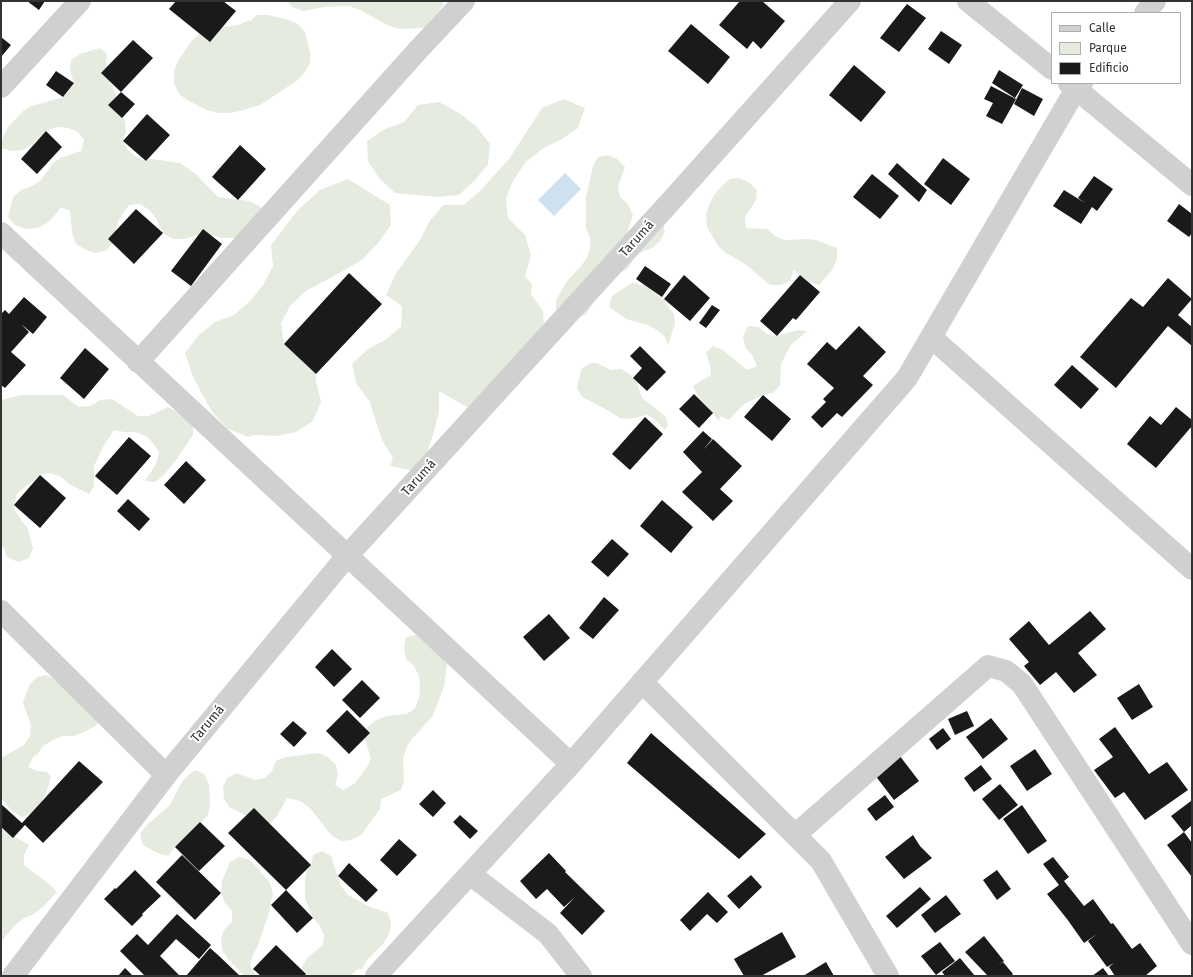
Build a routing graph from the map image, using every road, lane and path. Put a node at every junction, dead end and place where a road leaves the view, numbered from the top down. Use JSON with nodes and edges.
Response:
{"nodes":[{"id":1,"x":80,"y":1,"type":"edge"},
{"id":2,"x":464,"y":1,"type":"edge"},
{"id":3,"x":850,"y":1,"type":"edge"},
{"id":4,"x":968,"y":1,"type":"edge"},
{"id":5,"x":1155,"y":1,"type":"edge"},
{"id":6,"x":1145,"y":12,"type":"edge"},
{"id":7,"x":1051,"y":68,"type":"edge"},
{"id":8,"x":1076,"y":85,"type":"edge"},
{"id":9,"x":1,"y":87,"type":"edge"},
{"id":10,"x":1192,"y":185,"type":"edge"},
{"id":11,"x":1,"y":233,"type":"edge"},
{"id":12,"x":931,"y":337,"type":"junction"},
{"id":13,"x":138,"y":362,"type":"junction"},
{"id":14,"x":347,"y":556,"type":"junction"},
{"id":15,"x":1192,"y":569,"type":"edge"},
{"id":16,"x":1,"y":611,"type":"edge"},
{"id":17,"x":642,"y":682,"type":"junction"},
{"id":18,"x":571,"y":764,"type":"junction"},
{"id":19,"x":166,"y":775,"type":"junction"},
{"id":20,"x":795,"y":834,"type":"junction"},
{"id":21,"x":470,"y":874,"type":"junction"},
{"id":22,"x":1192,"y":944,"type":"edge"},
{"id":23,"x":13,"y":976,"type":"edge"},
{"id":24,"x":376,"y":976,"type":"edge"},
{"id":25,"x":581,"y":976,"type":"edge"},
{"id":26,"x":888,"y":976,"type":"edge"}],
"edges":[{"from":1,"to":9,"type":"street"},
{"from":2,"to":13,"type":"street"},
{"from":3,"to":14,"type":"street","name":"Tarumá"},
{"from":4,"to":7,"type":"street"},
{"from":5,"to":6,"type":"street"},
{"from":8,"to":10,"type":"street"},
{"from":8,"to":12,"type":"street"},
{"from":11,"to":13,"type":"street"},
{"from":12,"to":15,"type":"street"},
{"from":12,"to":17,"type":"street"},
{"from":13,"to":14,"type":"street"},
{"from":14,"to":18,"type":"street"},
{"from":14,"to":19,"type":"street","name":"Tarumá"},
{"from":16,"to":19,"type":"street"},
{"from":17,"to":18,"type":"street"},
{"from":17,"to":20,"type":"street"},
{"from":18,"to":21,"type":"street"},
{"from":19,"to":23,"type":"street","name":"Tarumá"},
{"from":20,"to":22,"type":"street"},
{"from":20,"to":26,"type":"street"},
{"from":21,"to":24,"type":"street"},
{"from":21,"to":25,"type":"street"}]}
